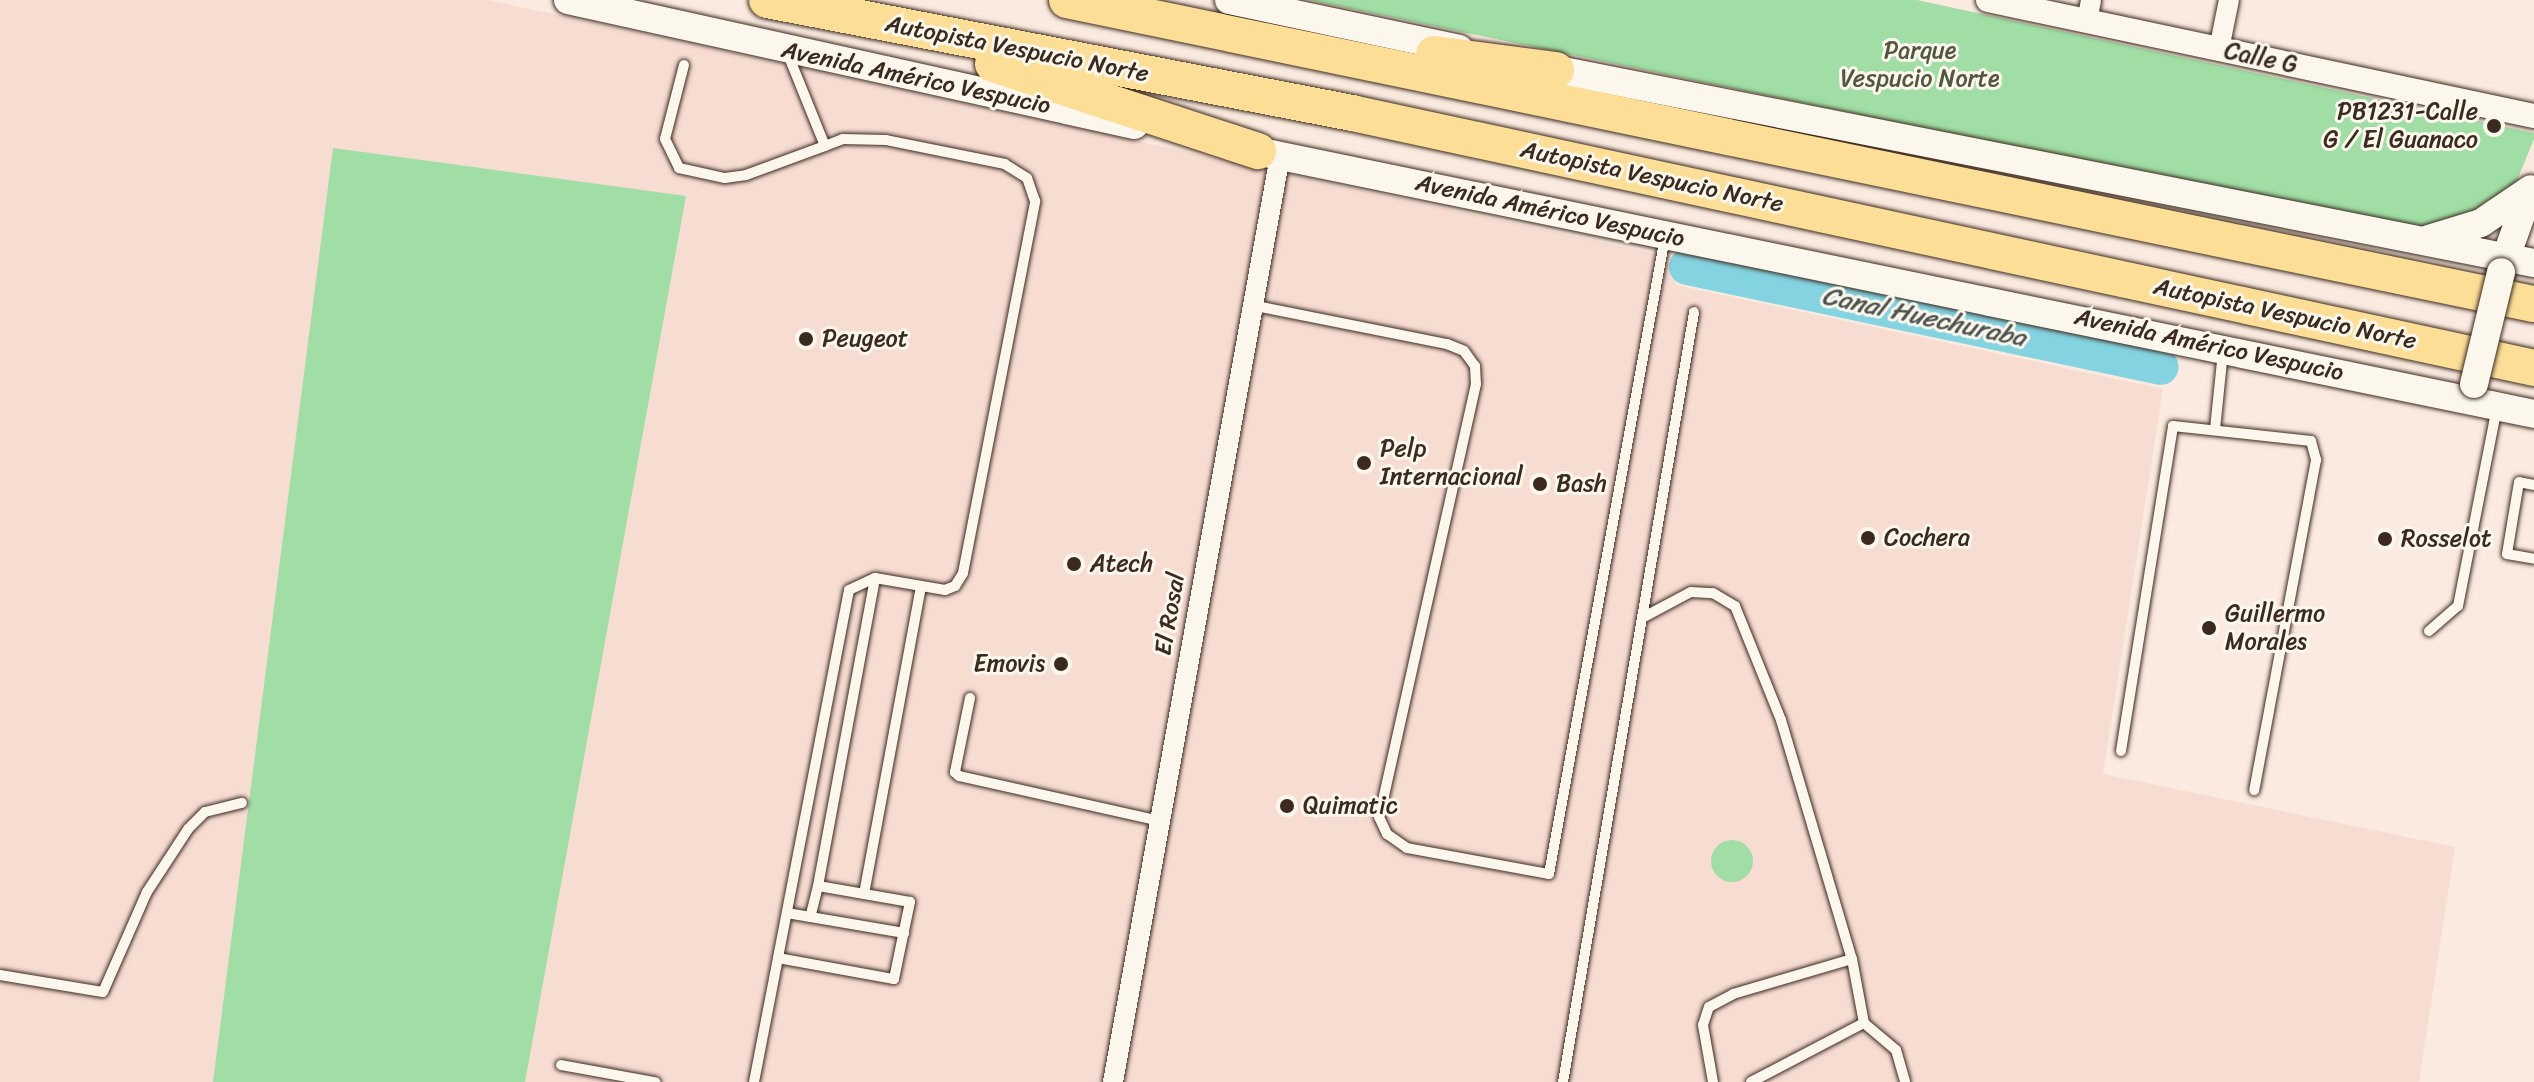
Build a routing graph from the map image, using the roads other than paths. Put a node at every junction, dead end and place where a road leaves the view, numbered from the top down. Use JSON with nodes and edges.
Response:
{"nodes":[{"id":1,"x":568,"y":0,"type":"edge"},
{"id":2,"x":767,"y":0,"type":"edge"},
{"id":3,"x":1067,"y":0,"type":"edge"},
{"id":4,"x":1229,"y":0,"type":"edge"},
{"id":5,"x":1988,"y":0,"type":"edge"},
{"id":6,"x":2229,"y":0,"type":"edge"},
{"id":7,"x":2089,"y":10,"type":"edge"},
{"id":8,"x":1138,"y":15,"type":"junction"},
{"id":9,"x":850,"y":18,"type":"junction"},
{"id":10,"x":2219,"y":49,"type":"junction"},
{"id":11,"x":786,"y":51,"type":"junction"},
{"id":12,"x":684,"y":65,"type":"dead end"},
{"id":13,"x":1556,"y":70,"type":"junction"},
{"id":14,"x":2534,"y":116,"type":"edge"},
{"id":15,"x":825,"y":146,"type":"junction"},
{"id":16,"x":1269,"y":153,"type":"junction"},
{"id":17,"x":2532,"y":186,"type":"edge"},
{"id":18,"x":1666,"y":235,"type":"junction"},
{"id":19,"x":2424,"y":240,"type":"junction"},
{"id":20,"x":2534,"y":263,"type":"edge"},
{"id":21,"x":2503,"y":264,"type":"junction"},
{"id":22,"x":2534,"y":304,"type":"edge"},
{"id":23,"x":1251,"y":305,"type":"junction"},
{"id":24,"x":1694,"y":312,"type":"dead end"},
{"id":25,"x":2223,"y":348,"type":"junction"},
{"id":26,"x":2534,"y":368,"type":"edge"},
{"id":27,"x":2472,"y":392,"type":"junction"},
{"id":28,"x":2498,"y":406,"type":"junction"},
{"id":29,"x":2534,"y":414,"type":"edge"},
{"id":30,"x":2215,"y":429,"type":"junction"},
{"id":31,"x":2534,"y":485,"type":"edge"},
{"id":32,"x":2534,"y":559,"type":"edge"},
{"id":33,"x":875,"y":578,"type":"junction"},
{"id":34,"x":921,"y":586,"type":"junction"},
{"id":35,"x":1642,"y":618,"type":"junction"},
{"id":36,"x":2429,"y":631,"type":"dead end"},
{"id":37,"x":970,"y":698,"type":"dead end"},
{"id":38,"x":2121,"y":751,"type":"dead end"},
{"id":39,"x":2254,"y":790,"type":"dead end"},
{"id":40,"x":242,"y":803,"type":"dead end"},
{"id":41,"x":1160,"y":821,"type":"junction"},
{"id":42,"x":818,"y":886,"type":"junction"},
{"id":43,"x":864,"y":894,"type":"junction"},
{"id":44,"x":787,"y":913,"type":"junction"},
{"id":45,"x":810,"y":917,"type":"junction"},
{"id":46,"x":904,"y":933,"type":"junction"},
{"id":47,"x":778,"y":958,"type":"junction"},
{"id":48,"x":1852,"y":959,"type":"junction"},
{"id":49,"x":0,"y":975,"type":"edge"},
{"id":50,"x":1864,"y":1023,"type":"junction"},
{"id":51,"x":561,"y":1065,"type":"dead end"},
{"id":52,"x":655,"y":1082,"type":"edge"},
{"id":53,"x":754,"y":1082,"type":"edge"},
{"id":54,"x":1113,"y":1082,"type":"edge"},
{"id":55,"x":1563,"y":1082,"type":"edge"},
{"id":56,"x":1713,"y":1082,"type":"edge"},
{"id":57,"x":1751,"y":1082,"type":"edge"},
{"id":58,"x":1905,"y":1082,"type":"edge"}],
"edges":[{"from":1,"to":11,"type":"main road","name":"Avenida Américo Vespucio"},
{"from":2,"to":9,"type":"highway","name":"Autopista Vespucio Norte"},
{"from":3,"to":8,"type":"highway"},
{"from":4,"to":13,"type":"main road"},
{"from":5,"to":7,"type":"street","name":"Calle G"},
{"from":6,"to":10,"type":"street"},
{"from":7,"to":10,"type":"street","name":"Calle G"},
{"from":8,"to":13,"type":"highway"},
{"from":8,"to":22,"type":"highway"},
{"from":9,"to":16,"type":"highway"},
{"from":9,"to":26,"type":"highway","name":"Autopista Vespucio Norte"},
{"from":10,"to":14,"type":"street","name":"Calle G"},
{"from":11,"to":15,"type":"lane"},
{"from":11,"to":16,"type":"main road","name":"Avenida Américo Vespucio"},
{"from":12,"to":15,"type":"lane"},
{"from":13,"to":19,"type":"main road"},
{"from":15,"to":34,"type":"lane"},
{"from":16,"to":18,"type":"main road","name":"Avenida Américo Vespucio"},
{"from":16,"to":23,"type":"street","name":"El Rosal"},
{"from":17,"to":19,"type":"main road"},
{"from":17,"to":21,"type":"main road"},
{"from":18,"to":23,"type":"lane"},
{"from":18,"to":25,"type":"main road","name":"Avenida Américo Vespucio"},
{"from":19,"to":21,"type":"main road"},
{"from":20,"to":21,"type":"main road"},
{"from":21,"to":27,"type":"main road","bridge":true},
{"from":23,"to":41,"type":"street","name":"El Rosal"},
{"from":24,"to":35,"type":"lane"},
{"from":25,"to":27,"type":"main road","name":"Avenida Américo Vespucio"},
{"from":25,"to":30,"type":"lane"},
{"from":27,"to":28,"type":"main road","name":"Avenida Américo Vespucio"},
{"from":28,"to":29,"type":"main road","name":"Avenida Américo Vespucio"},
{"from":28,"to":36,"type":"lane"},
{"from":30,"to":38,"type":"lane"},
{"from":30,"to":39,"type":"lane"},
{"from":31,"to":32,"type":"lane"},
{"from":33,"to":34,"type":"lane"},
{"from":33,"to":42,"type":"lane"},
{"from":33,"to":44,"type":"lane"},
{"from":34,"to":43,"type":"lane"},
{"from":35,"to":48,"type":"lane"},
{"from":35,"to":55,"type":"lane"},
{"from":37,"to":41,"type":"lane"},
{"from":40,"to":49,"type":"lane"},
{"from":41,"to":54,"type":"street","name":"El Rosal"},
{"from":42,"to":43,"type":"lane"},
{"from":42,"to":45,"type":"lane"},
{"from":43,"to":46,"type":"lane"},
{"from":44,"to":45,"type":"lane"},
{"from":44,"to":47,"type":"lane"},
{"from":45,"to":46,"type":"lane"},
{"from":46,"to":47,"type":"lane"},
{"from":47,"to":53,"type":"lane"},
{"from":48,"to":50,"type":"lane"},
{"from":48,"to":56,"type":"lane"},
{"from":50,"to":57,"type":"lane"},
{"from":50,"to":58,"type":"lane"},
{"from":51,"to":52,"type":"lane"}]}
